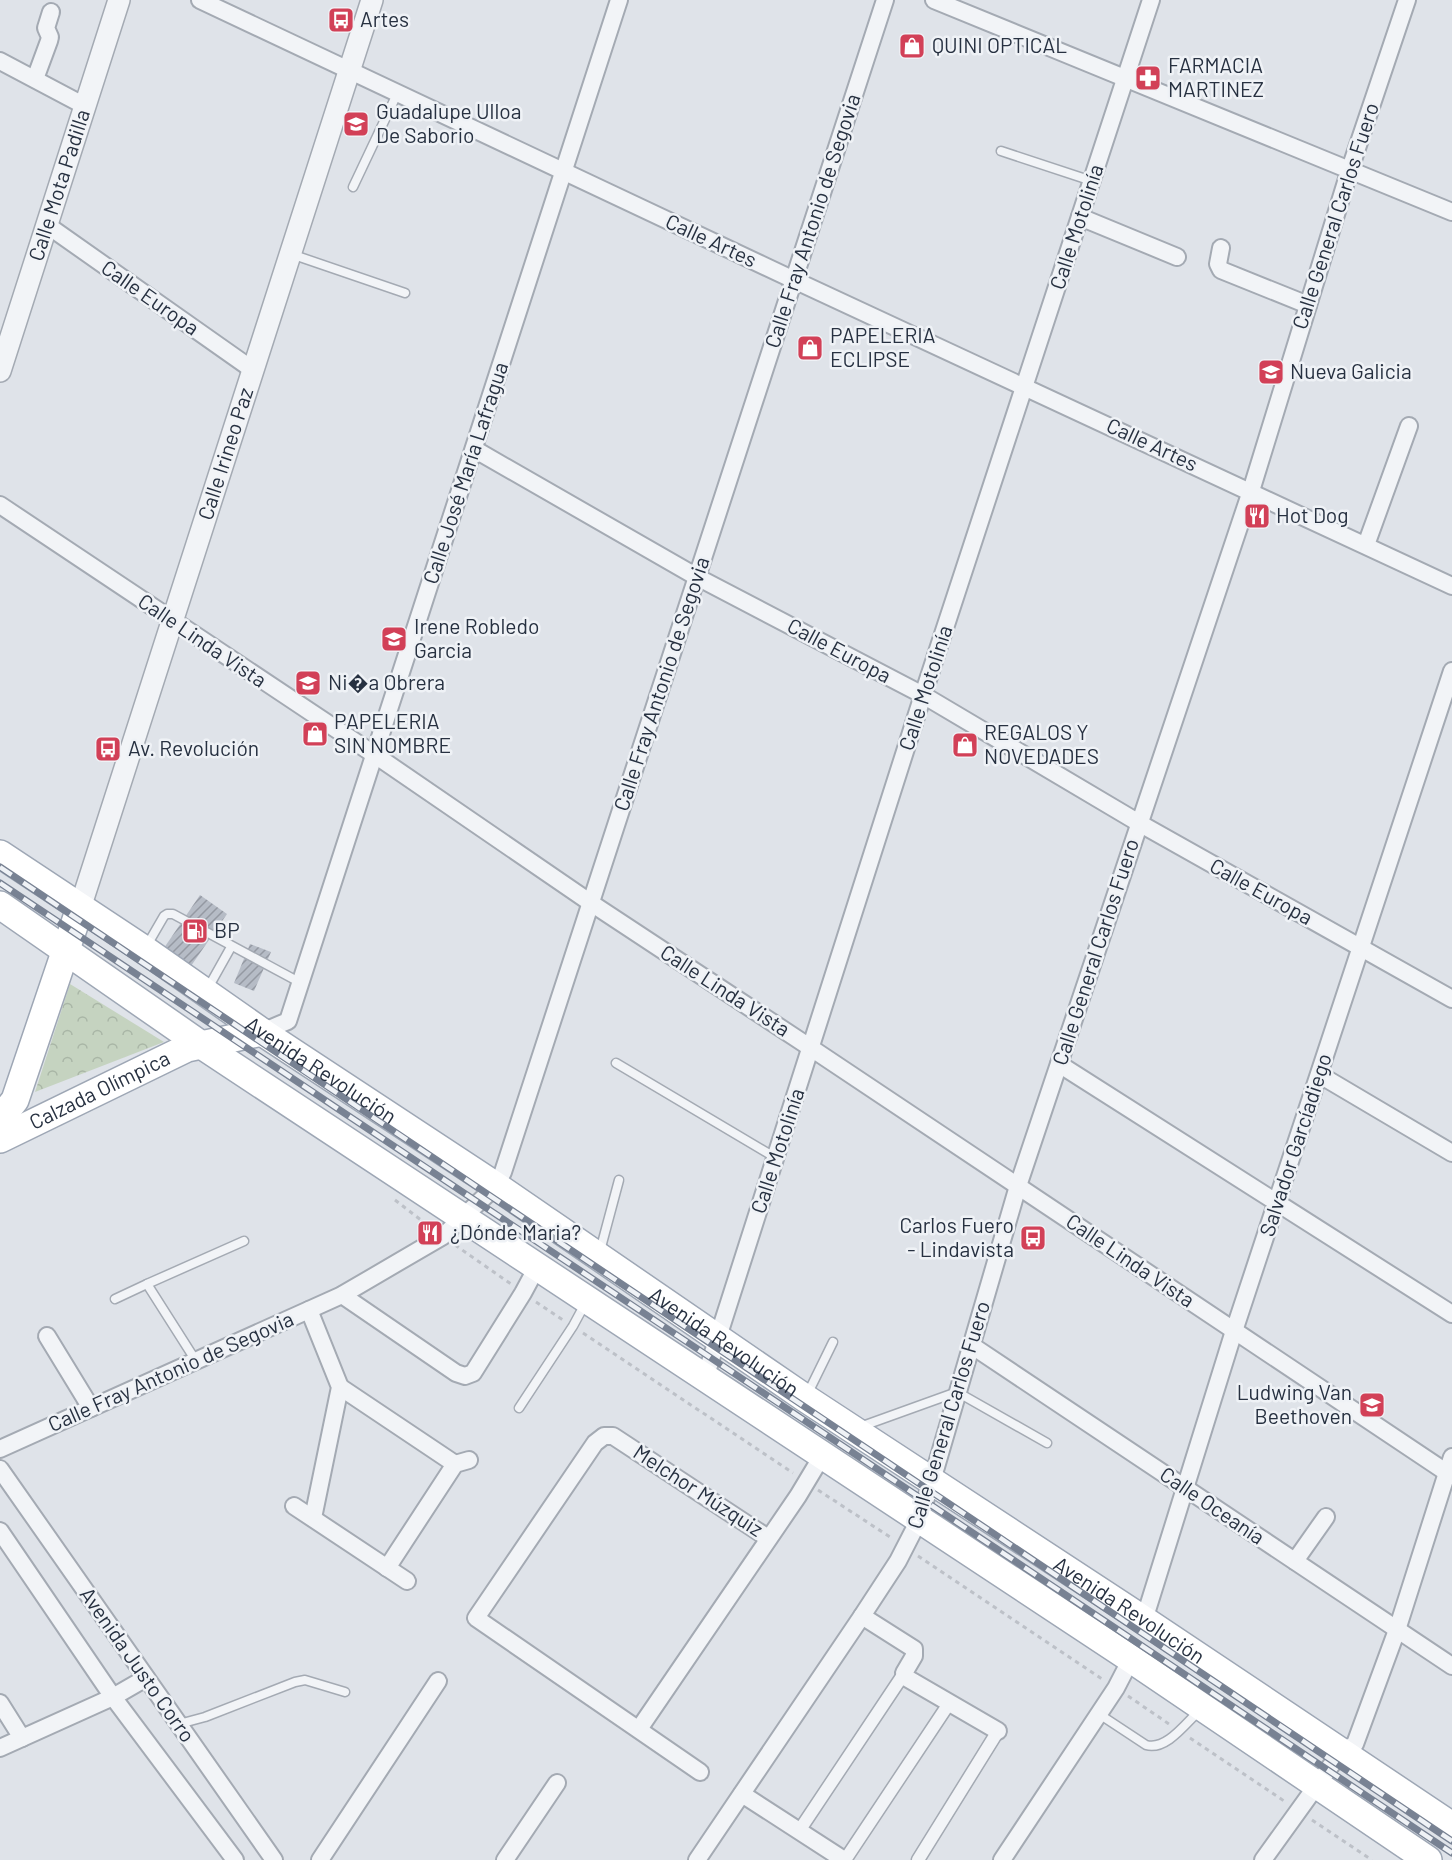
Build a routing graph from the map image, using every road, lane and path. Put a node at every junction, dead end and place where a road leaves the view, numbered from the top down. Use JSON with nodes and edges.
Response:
{"nodes":[{"id":1,"x":119,"y":0,"type":"edge"},
{"id":2,"x":200,"y":0,"type":"edge"},
{"id":3,"x":372,"y":0,"type":"edge"},
{"id":4,"x":619,"y":0,"type":"edge"},
{"id":5,"x":885,"y":0,"type":"edge"},
{"id":6,"x":934,"y":0,"type":"edge"},
{"id":7,"x":1151,"y":0,"type":"edge"},
{"id":8,"x":1407,"y":0,"type":"edge"},
{"id":9,"x":51,"y":12,"type":"dead end"},
{"id":10,"x":0,"y":61,"type":"edge"},
{"id":11,"x":349,"y":72,"type":"junction"},
{"id":12,"x":1126,"y":77,"type":"junction"},
{"id":13,"x":35,"y":79,"type":"junction"},
{"id":14,"x":397,"y":94,"type":"junction"},
{"id":15,"x":85,"y":105,"type":"junction"},
{"id":16,"x":1000,"y":151,"type":"dead end"},
{"id":17,"x":1350,"y":169,"type":"junction"},
{"id":18,"x":564,"y":172,"type":"junction"},
{"id":19,"x":1092,"y":181,"type":"junction"},
{"id":20,"x":353,"y":187,"type":"dead end"},
{"id":21,"x":1452,"y":212,"type":"edge"},
{"id":22,"x":1080,"y":217,"type":"junction"},
{"id":23,"x":47,"y":225,"type":"junction"},
{"id":24,"x":1221,"y":248,"type":"dead end"},
{"id":25,"x":290,"y":254,"type":"junction"},
{"id":26,"x":1176,"y":257,"type":"dead end"},
{"id":27,"x":794,"y":280,"type":"junction"},
{"id":28,"x":405,"y":292,"type":"dead end"},
{"id":29,"x":1308,"y":305,"type":"junction"},
{"id":30,"x":253,"y":370,"type":"junction"},
{"id":31,"x":0,"y":371,"type":"edge"},
{"id":32,"x":1026,"y":386,"type":"junction"},
{"id":33,"x":1409,"y":426,"type":"dead end"},
{"id":34,"x":474,"y":449,"type":"junction"},
{"id":35,"x":1251,"y":491,"type":"junction"},
{"id":36,"x":0,"y":505,"type":"edge"},
{"id":37,"x":1366,"y":545,"type":"junction"},
{"id":38,"x":697,"y":577,"type":"junction"},
{"id":39,"x":1452,"y":585,"type":"edge"},
{"id":40,"x":172,"y":621,"type":"junction"},
{"id":41,"x":1452,"y":671,"type":"edge"},
{"id":42,"x":923,"y":695,"type":"junction"},
{"id":43,"x":375,"y":755,"type":"junction"},
{"id":44,"x":1139,"y":823,"type":"junction"},
{"id":45,"x":0,"y":854,"type":"edge"},
{"id":46,"x":591,"y":903,"type":"junction"},
{"id":47,"x":0,"y":905,"type":"edge"},
{"id":48,"x":80,"y":908,"type":"junction"},
{"id":49,"x":231,"y":947,"type":"junction"},
{"id":50,"x":1362,"y":948,"type":"junction"},
{"id":51,"x":66,"y":950,"type":"junction"},
{"id":52,"x":145,"y":950,"type":"junction"},
{"id":53,"x":301,"y":983,"type":"junction"},
{"id":54,"x":205,"y":993,"type":"junction"},
{"id":55,"x":1452,"y":999,"type":"edge"},
{"id":56,"x":262,"y":1032,"type":"junction"},
{"id":57,"x":200,"y":1044,"type":"junction"},
{"id":58,"x":811,"y":1048,"type":"junction"},
{"id":59,"x":616,"y":1063,"type":"dead end"},
{"id":60,"x":1059,"y":1064,"type":"junction"},
{"id":61,"x":1320,"y":1075,"type":"junction"},
{"id":62,"x":0,"y":1114,"type":"edge"},
{"id":63,"x":0,"y":1139,"type":"edge"},
{"id":64,"x":1452,"y":1153,"type":"edge"},
{"id":65,"x":776,"y":1158,"type":"junction"},
{"id":66,"x":619,"y":1180,"type":"dead end"},
{"id":67,"x":496,"y":1186,"type":"junction"},
{"id":68,"x":1018,"y":1186,"type":"junction"},
{"id":69,"x":1277,"y":1202,"type":"junction"},
{"id":70,"x":462,"y":1217,"type":"junction"},
{"id":71,"x":443,"y":1236,"type":"junction"},
{"id":72,"x":244,"y":1241,"type":"dead end"},
{"id":73,"x":598,"y":1257,"type":"junction"},
{"id":74,"x":537,"y":1267,"type":"junction"},
{"id":75,"x":147,"y":1284,"type":"junction"},
{"id":76,"x":523,"y":1293,"type":"junction"},
{"id":77,"x":342,"y":1295,"type":"junction"},
{"id":78,"x":115,"y":1299,"type":"dead end"},
{"id":79,"x":588,"y":1299,"type":"junction"},
{"id":80,"x":309,"y":1310,"type":"junction"},
{"id":81,"x":1452,"y":1314,"type":"edge"},
{"id":82,"x":573,"y":1326,"type":"junction"},
{"id":83,"x":1234,"y":1331,"type":"junction"},
{"id":84,"x":47,"y":1336,"type":"dead end"},
{"id":85,"x":718,"y":1338,"type":"junction"},
{"id":86,"x":833,"y":1342,"type":"dead end"},
{"id":87,"x":971,"y":1345,"type":"junction"},
{"id":88,"x":196,"y":1361,"type":"junction"},
{"id":89,"x":705,"y":1378,"type":"junction"},
{"id":90,"x":340,"y":1387,"type":"junction"},
{"id":91,"x":957,"y":1392,"type":"junction"},
{"id":92,"x":806,"y":1398,"type":"junction"},
{"id":93,"x":91,"y":1408,"type":"junction"},
{"id":94,"x":519,"y":1408,"type":"dead end"},
{"id":95,"x":854,"y":1429,"type":"junction"},
{"id":96,"x":1047,"y":1443,"type":"dead end"},
{"id":97,"x":0,"y":1449,"type":"edge"},
{"id":98,"x":822,"y":1456,"type":"junction"},
{"id":99,"x":1450,"y":1468,"type":"edge"},
{"id":100,"x":0,"y":1469,"type":"edge"},
{"id":101,"x":932,"y":1480,"type":"junction"},
{"id":102,"x":807,"y":1482,"type":"junction"},
{"id":103,"x":1184,"y":1488,"type":"junction"},
{"id":104,"x":294,"y":1506,"type":"dead end"},
{"id":105,"x":1326,"y":1517,"type":"dead end"},
{"id":106,"x":313,"y":1518,"type":"junction"},
{"id":107,"x":919,"y":1520,"type":"junction"},
{"id":108,"x":0,"y":1531,"type":"edge"},
{"id":109,"x":768,"y":1538,"type":"junction"},
{"id":110,"x":906,"y":1548,"type":"junction"},
{"id":111,"x":1295,"y":1561,"type":"junction"},
{"id":112,"x":387,"y":1568,"type":"junction"},
{"id":113,"x":407,"y":1581,"type":"dead end"},
{"id":114,"x":862,"y":1617,"type":"junction"},
{"id":115,"x":1144,"y":1620,"type":"junction"},
{"id":116,"x":1397,"y":1630,"type":"junction"},
{"id":117,"x":1131,"y":1659,"type":"junction"},
{"id":118,"x":1452,"y":1666,"type":"edge"},
{"id":119,"x":903,"y":1675,"type":"junction"},
{"id":120,"x":146,"y":1678,"type":"junction"},
{"id":121,"x":438,"y":1681,"type":"dead end"},
{"id":122,"x":1116,"y":1688,"type":"junction"},
{"id":123,"x":345,"y":1692,"type":"dead end"},
{"id":124,"x":113,"y":1697,"type":"junction"},
{"id":125,"x":950,"y":1702,"type":"junction"},
{"id":126,"x":0,"y":1703,"type":"edge"},
{"id":127,"x":1202,"y":1708,"type":"junction"},
{"id":128,"x":1099,"y":1714,"type":"junction"},
{"id":129,"x":179,"y":1724,"type":"junction"},
{"id":130,"x":639,"y":1730,"type":"junction"},
{"id":131,"x":1179,"y":1730,"type":"junction"},
{"id":132,"x":998,"y":1731,"type":"joint"},
{"id":133,"x":22,"y":1738,"type":"junction"},
{"id":134,"x":0,"y":1748,"type":"edge"},
{"id":135,"x":1340,"y":1753,"type":"junction"},
{"id":136,"x":700,"y":1772,"type":"dead end"},
{"id":137,"x":557,"y":1783,"type":"dead end"},
{"id":138,"x":1316,"y":1784,"type":"junction"},
{"id":139,"x":742,"y":1794,"type":"junction"},
{"id":140,"x":1298,"y":1810,"type":"junction"},
{"id":141,"x":1452,"y":1826,"type":"edge"},
{"id":142,"x":799,"y":1831,"type":"junction"},
{"id":143,"x":235,"y":1860,"type":"edge"},
{"id":144,"x":274,"y":1860,"type":"edge"},
{"id":145,"x":320,"y":1860,"type":"edge"},
{"id":146,"x":505,"y":1860,"type":"edge"},
{"id":147,"x":697,"y":1860,"type":"edge"},
{"id":148,"x":844,"y":1860,"type":"edge"},
{"id":149,"x":918,"y":1860,"type":"edge"},
{"id":150,"x":1002,"y":1860,"type":"edge"},
{"id":151,"x":1263,"y":1860,"type":"edge"},
{"id":152,"x":1372,"y":1860,"type":"edge"},
{"id":153,"x":1428,"y":1860,"type":"edge"}],
"edges":[{"from":1,"to":15,"type":"street","name":"Calle Mota Padilla"},
{"from":2,"to":11,"type":"street","name":"Calle Artes"},
{"from":3,"to":11,"type":"street","name":"Calle Irineo Paz"},
{"from":4,"to":18,"type":"street","name":"Calle José María Lafragua"},
{"from":5,"to":27,"type":"street","name":"Calle Fray Antonio de Segovia"},
{"from":6,"to":12,"type":"street"},
{"from":7,"to":12,"type":"street","name":"Calle Motolinía"},
{"from":8,"to":17,"type":"street","name":"Calle General Carlos Fuero"},
{"from":9,"to":13,"type":"street"},
{"from":10,"to":13,"type":"street"},
{"from":11,"to":14,"type":"street","name":"Calle Artes"},
{"from":11,"to":25,"type":"street","name":"Calle Irineo Paz"},
{"from":12,"to":17,"type":"street"},
{"from":12,"to":19,"type":"street","name":"Calle Motolinía"},
{"from":13,"to":15,"type":"street"},
{"from":14,"to":18,"type":"street","name":"Calle Artes"},
{"from":14,"to":20,"type":"lane"},
{"from":15,"to":23,"type":"street","name":"Calle Mota Padilla"},
{"from":16,"to":19,"type":"lane"},
{"from":17,"to":21,"type":"street"},
{"from":17,"to":29,"type":"street","name":"Calle General Carlos Fuero"},
{"from":18,"to":27,"type":"street","name":"Calle Artes"},
{"from":18,"to":34,"type":"street","name":"Calle José María Lafragua"},
{"from":19,"to":22,"type":"street","name":"Calle Motolinía"},
{"from":22,"to":26,"type":"street"},
{"from":22,"to":32,"type":"street","name":"Calle Motolinía"},
{"from":23,"to":30,"type":"street","name":"Calle Europa"},
{"from":23,"to":31,"type":"street","name":"Calle Mota Padilla"},
{"from":24,"to":29,"type":"street"},
{"from":25,"to":28,"type":"lane"},
{"from":25,"to":30,"type":"street","name":"Calle Irineo Paz"},
{"from":27,"to":32,"type":"street","name":"Calle Artes"},
{"from":27,"to":38,"type":"street","name":"Calle Fray Antonio de Segovia"},
{"from":29,"to":35,"type":"street","name":"Calle General Carlos Fuero"},
{"from":30,"to":40,"type":"street","name":"Calle Irineo Paz"},
{"from":32,"to":35,"type":"street","name":"Calle Artes"},
{"from":32,"to":42,"type":"street","name":"Calle Motolinía"},
{"from":33,"to":37,"type":"street"},
{"from":34,"to":38,"type":"street","name":"Calle Europa"},
{"from":34,"to":43,"type":"street","name":"Calle José María Lafragua"},
{"from":35,"to":37,"type":"street","name":"Calle Artes"},
{"from":35,"to":44,"type":"street","name":"Calle General Carlos Fuero"},
{"from":36,"to":40,"type":"street","name":"Calle Linda Vista"},
{"from":37,"to":39,"type":"street","name":"Calle Artes"},
{"from":38,"to":42,"type":"street","name":"Calle Europa"},
{"from":38,"to":46,"type":"street","name":"Calle Fray Antonio de Segovia"},
{"from":40,"to":43,"type":"street","name":"Calle Linda Vista"},
{"from":40,"to":48,"type":"street","name":"Calle Irineo Paz"},
{"from":41,"to":50,"type":"street","name":"Salvador Garcíadiego"},
{"from":42,"to":44,"type":"street","name":"Calle Europa"},
{"from":42,"to":58,"type":"street","name":"Calle Motolinía"},
{"from":43,"to":46,"type":"street","name":"Calle Linda Vista"},
{"from":43,"to":53,"type":"street","name":"Calle José María Lafragua"},
{"from":44,"to":50,"type":"street","name":"Calle Europa"},
{"from":44,"to":60,"type":"street","name":"Calle General Carlos Fuero"},
{"from":45,"to":48,"type":"main road","name":"Avenida Revolución"},
{"from":46,"to":58,"type":"street","name":"Calle Linda Vista"},
{"from":46,"to":67,"type":"street","name":"Calle Fray Antonio de Segovia"},
{"from":47,"to":51,"type":"main road","name":"Avenida Revolución"},
{"from":48,"to":51,"type":"main road","name":"Calzada Olímpica"},
{"from":48,"to":52,"type":"main road","name":"Avenida Revolución"},
{"from":49,"to":52,"type":"lane"},
{"from":49,"to":53,"type":"lane"},
{"from":49,"to":54,"type":"lane"},
{"from":50,"to":55,"type":"street","name":"Calle Europa"},
{"from":50,"to":61,"type":"street","name":"Salvador Garcíadiego"},
{"from":51,"to":57,"type":"main road","name":"Avenida Revolución"},
{"from":51,"to":62,"type":"main road","name":"Calzada Olímpica"},
{"from":52,"to":54,"type":"main road","name":"Avenida Revolución"},
{"from":53,"to":56,"type":"street","name":"Calle José María Lafragua"},
{"from":54,"to":56,"type":"main road","name":"Avenida Revolución"},
{"from":56,"to":57,"type":"main road","name":"Calzada Olímpica"},
{"from":56,"to":67,"type":"main road","name":"Avenida Revolución"},
{"from":57,"to":63,"type":"main road","name":"Calzada Olímpica"},
{"from":57,"to":70,"type":"main road","name":"Avenida Revolución"},
{"from":58,"to":65,"type":"street","name":"Calle Motolinía"},
{"from":58,"to":68,"type":"street","name":"Calle Linda Vista"},
{"from":59,"to":65,"type":"lane"},
{"from":60,"to":68,"type":"street","name":"Calle General Carlos Fuero"},
{"from":60,"to":69,"type":"street"},
{"from":61,"to":64,"type":"street"},
{"from":61,"to":69,"type":"street","name":"Salvador Garcíadiego"},
{"from":65,"to":85,"type":"street","name":"Calle Motolinía"},
{"from":66,"to":73,"type":"lane"},
{"from":67,"to":70,"type":"street","name":"Calle Fray Antonio de Segovia"},
{"from":67,"to":73,"type":"main road","name":"Avenida Revolución"},
{"from":68,"to":83,"type":"street","name":"Calle Linda Vista"},
{"from":68,"to":87,"type":"street","name":"Calle General Carlos Fuero"},
{"from":69,"to":81,"type":"street"},
{"from":69,"to":83,"type":"street","name":"Salvador Garcíadiego"},
{"from":70,"to":71,"type":"street","name":"Calle Fray Antonio de Segovia"},
{"from":70,"to":74,"type":"main road","name":"Avenida Revolución"},
{"from":71,"to":76,"type":"path"},
{"from":71,"to":77,"type":"street","name":"Calle Fray Antonio de Segovia"},
{"from":72,"to":75,"type":"lane"},
{"from":73,"to":85,"type":"main road","name":"Avenida Revolución"},
{"from":74,"to":76,"type":"street"},
{"from":74,"to":79,"type":"main road","name":"Avenida Revolución"},
{"from":75,"to":78,"type":"lane"},
{"from":75,"to":88,"type":"lane"},
{"from":76,"to":77,"type":"street"},
{"from":76,"to":82,"type":"path"},
{"from":77,"to":80,"type":"street","name":"Calle Fray Antonio de Segovia"},
{"from":79,"to":82,"type":"lane"},
{"from":79,"to":89,"type":"main road","name":"Avenida Revolución"},
{"from":80,"to":88,"type":"street","name":"Calle Fray Antonio de Segovia"},
{"from":80,"to":90,"type":"street"},
{"from":82,"to":94,"type":"lane"},
{"from":82,"to":102,"type":"path"},
{"from":83,"to":99,"type":"street","name":"Calle Linda Vista"},
{"from":83,"to":103,"type":"street","name":"Salvador Garcíadiego"},
{"from":84,"to":93,"type":"street"},
{"from":85,"to":89,"type":"street","name":"Calle Motolinía"},
{"from":85,"to":92,"type":"main road","name":"Avenida Revolución"},
{"from":86,"to":92,"type":"lane"},
{"from":87,"to":91,"type":"street","name":"Calle General Carlos Fuero"},
{"from":87,"to":103,"type":"street","name":"Calle Oceanía"},
{"from":88,"to":93,"type":"street","name":"Calle Fray Antonio de Segovia"},
{"from":89,"to":98,"type":"main road","name":"Avenida Revolución"},
{"from":90,"to":106,"type":"street"},
{"from":90,"to":112,"type":"street"},
{"from":91,"to":95,"type":"lane"},
{"from":91,"to":96,"type":"lane"},
{"from":91,"to":101,"type":"street","name":"Calle General Carlos Fuero"},
{"from":92,"to":95,"type":"main road","name":"Avenida Revolución"},
{"from":93,"to":97,"type":"street","name":"Calle Fray Antonio de Segovia"},
{"from":95,"to":101,"type":"main road","name":"Avenida Revolución"},
{"from":98,"to":102,"type":"street","name":"Melchor Múzquiz"},
{"from":98,"to":107,"type":"main road","name":"Avenida Revolución"},
{"from":99,"to":116,"type":"street"},
{"from":100,"to":120,"type":"street","name":"Avenida Justo Corro"},
{"from":101,"to":107,"type":"street","name":"Calle General Carlos Fuero"},
{"from":101,"to":115,"type":"main road","name":"Avenida Revolución"},
{"from":102,"to":109,"type":"street","name":"Melchor Múzquiz"},
{"from":102,"to":110,"type":"path"},
{"from":103,"to":111,"type":"street","name":"Calle Oceanía"},
{"from":103,"to":115,"type":"street","name":"Salvador Garcíadiego"},
{"from":104,"to":106,"type":"street"},
{"from":105,"to":111,"type":"street"},
{"from":106,"to":112,"type":"street"},
{"from":107,"to":110,"type":"street","name":"Calle General Carlos Fuero"},
{"from":107,"to":117,"type":"main road","name":"Avenida Revolución"},
{"from":108,"to":124,"type":"street","name":"Avenida Justo Corro"},
{"from":109,"to":130,"type":"street"},
{"from":109,"to":130,"type":"street","name":"Melchor Múzquiz"},
{"from":110,"to":114,"type":"street","name":"Calle General Carlos Fuero"},
{"from":110,"to":122,"type":"path"},
{"from":111,"to":116,"type":"street","name":"Calle Oceanía"},
{"from":112,"to":113,"type":"street"},
{"from":114,"to":119,"type":"street"},
{"from":114,"to":139,"type":"street","name":"Calle General Carlos Fuero"},
{"from":115,"to":135,"type":"main road","name":"Avenida Revolución"},
{"from":116,"to":118,"type":"street","name":"Calle Oceanía"},
{"from":116,"to":135,"type":"street"},
{"from":117,"to":122,"type":"street"},
{"from":117,"to":127,"type":"main road","name":"Avenida Revolución"},
{"from":119,"to":125,"type":"street"},
{"from":119,"to":142,"type":"street"},
{"from":120,"to":124,"type":"street"},
{"from":120,"to":129,"type":"street","name":"Avenida Justo Corro"},
{"from":121,"to":145,"type":"street"},
{"from":122,"to":128,"type":"street"},
{"from":122,"to":131,"type":"path"},
{"from":123,"to":129,"type":"lane"},
{"from":124,"to":133,"type":"street"},
{"from":124,"to":143,"type":"street","name":"Avenida Justo Corro"},
{"from":125,"to":132,"type":"street"},
{"from":125,"to":148,"type":"street"},
{"from":126,"to":133,"type":"street"},
{"from":127,"to":131,"type":"lane"},
{"from":127,"to":138,"type":"main road","name":"Avenida Revolución"},
{"from":128,"to":131,"type":"lane"},
{"from":128,"to":150,"type":"street"},
{"from":129,"to":144,"type":"street","name":"Avenida Justo Corro"},
{"from":130,"to":136,"type":"street"},
{"from":131,"to":140,"type":"path"},
{"from":132,"to":149,"type":"street"},
{"from":133,"to":134,"type":"street"},
{"from":135,"to":138,"type":"street"},
{"from":135,"to":141,"type":"main road","name":"Avenida Revolución"},
{"from":137,"to":146,"type":"street"},
{"from":138,"to":140,"type":"street"},
{"from":138,"to":153,"type":"main road","name":"Avenida Revolución"},
{"from":139,"to":142,"type":"street"},
{"from":139,"to":147,"type":"street","name":"Calle General Carlos Fuero"},
{"from":140,"to":151,"type":"street"},
{"from":140,"to":152,"type":"path"},
{"from":142,"to":148,"type":"street"}]}
